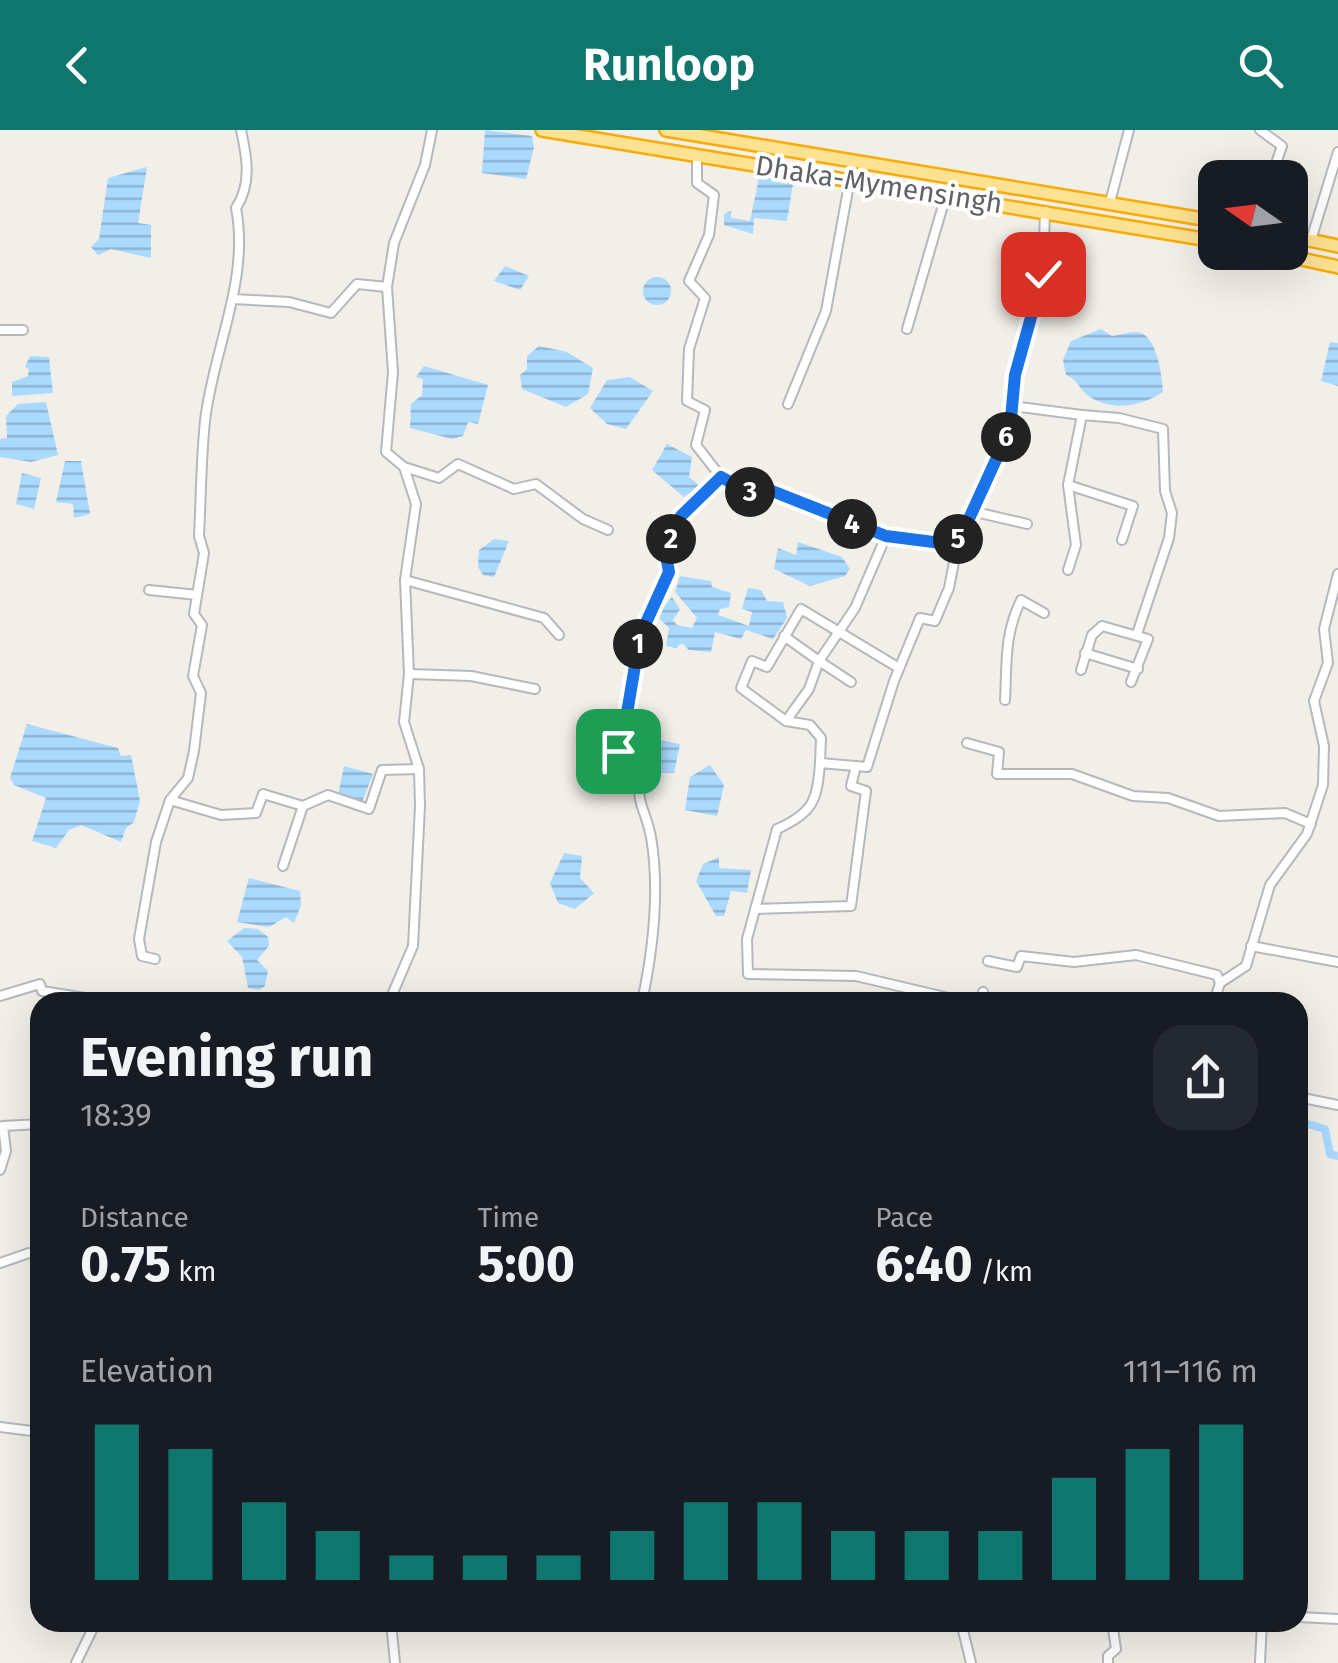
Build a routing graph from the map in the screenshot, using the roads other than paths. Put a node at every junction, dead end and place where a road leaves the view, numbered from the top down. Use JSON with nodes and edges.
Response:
{"nodes":[{"id":1,"x":242,"y":130,"type":"edge"},
{"id":2,"x":432,"y":130,"type":"edge"},
{"id":3,"x":542,"y":130,"type":"edge"},
{"id":4,"x":671,"y":130,"type":"edge"},
{"id":5,"x":1129,"y":130,"type":"edge"},
{"id":6,"x":1260,"y":130,"type":"edge"},
{"id":7,"x":1338,"y":152,"type":"edge"},
{"id":8,"x":697,"y":154,"type":"junction"},
{"id":9,"x":1277,"y":160,"type":"edge"},
{"id":10,"x":850,"y":179,"type":"junction"},
{"id":11,"x":946,"y":195,"type":"junction"},
{"id":12,"x":1110,"y":202,"type":"junction"},
{"id":13,"x":1046,"y":211,"type":"junction"},
{"id":14,"x":1198,"y":218,"type":"edge"},
{"id":15,"x":1198,"y":238,"type":"edge"},
{"id":16,"x":1308,"y":239,"type":"edge"},
{"id":17,"x":1311,"y":240,"type":"junction"},
{"id":18,"x":1338,"y":246,"type":"edge"},
{"id":19,"x":1308,"y":260,"type":"edge"},
{"id":20,"x":1338,"y":267,"type":"edge"},
{"id":21,"x":387,"y":287,"type":"junction"},
{"id":22,"x":233,"y":299,"type":"junction"},
{"id":23,"x":907,"y":329,"type":"dead end"},
{"id":24,"x":0,"y":330,"type":"edge"},
{"id":25,"x":23,"y":330,"type":"dead end"},
{"id":26,"x":788,"y":404,"type":"dead end"},
{"id":27,"x":1012,"y":406,"type":"junction"},
{"id":28,"x":1082,"y":415,"type":"junction"},
{"id":29,"x":404,"y":467,"type":"junction"},
{"id":30,"x":721,"y":477,"type":"junction"},
{"id":31,"x":1068,"y":485,"type":"junction"},
{"id":32,"x":970,"y":511,"type":"junction"},
{"id":33,"x":1027,"y":524,"type":"dead end"},
{"id":34,"x":608,"y":530,"type":"dead end"},
{"id":35,"x":886,"y":536,"type":"junction"},
{"id":36,"x":1122,"y":540,"type":"dead end"},
{"id":37,"x":957,"y":545,"type":"junction"},
{"id":38,"x":1068,"y":570,"type":"dead end"},
{"id":39,"x":1338,"y":574,"type":"edge"},
{"id":40,"x":405,"y":580,"type":"junction"},
{"id":41,"x":149,"y":590,"type":"dead end"},
{"id":42,"x":197,"y":596,"type":"junction"},
{"id":43,"x":1044,"y":613,"type":"dead end"},
{"id":44,"x":837,"y":631,"type":"junction"},
{"id":45,"x":1138,"y":634,"type":"junction"},
{"id":46,"x":559,"y":635,"type":"dead end"},
{"id":47,"x":784,"y":636,"type":"junction"},
{"id":48,"x":1085,"y":653,"type":"junction"},
{"id":49,"x":819,"y":662,"type":"junction"},
{"id":50,"x":899,"y":668,"type":"junction"},
{"id":51,"x":1138,"y":669,"type":"junction"},
{"id":52,"x":1081,"y":670,"type":"dead end"},
{"id":53,"x":409,"y":674,"type":"junction"},
{"id":54,"x":851,"y":682,"type":"dead end"},
{"id":55,"x":1131,"y":682,"type":"dead end"},
{"id":56,"x":535,"y":689,"type":"dead end"},
{"id":57,"x":1005,"y":700,"type":"dead end"},
{"id":58,"x":786,"y":721,"type":"junction"},
{"id":59,"x":966,"y":743,"type":"dead end"},
{"id":60,"x":820,"y":763,"type":"junction"},
{"id":61,"x":856,"y":766,"type":"junction"},
{"id":62,"x":419,"y":769,"type":"junction"},
{"id":63,"x":170,"y":800,"type":"junction"},
{"id":64,"x":302,"y":806,"type":"junction"},
{"id":65,"x":1311,"y":824,"type":"junction"},
{"id":66,"x":283,"y":866,"type":"dead end"},
{"id":67,"x":755,"y":910,"type":"junction"},
{"id":68,"x":1251,"y":946,"type":"junction"},
{"id":69,"x":155,"y":960,"type":"dead end"},
{"id":70,"x":988,"y":961,"type":"dead end"},
{"id":71,"x":1338,"y":962,"type":"edge"},
{"id":72,"x":1220,"y":983,"type":"junction"},
{"id":73,"x":48,"y":992,"type":"edge"},
{"id":74,"x":393,"y":992,"type":"edge"},
{"id":75,"x":644,"y":992,"type":"edge"},
{"id":76,"x":924,"y":992,"type":"edge"},
{"id":77,"x":1217,"y":992,"type":"edge"},
{"id":78,"x":0,"y":996,"type":"edge"},
{"id":79,"x":1308,"y":1099,"type":"edge"},
{"id":80,"x":1338,"y":1105,"type":"edge"},
{"id":81,"x":30,"y":1125,"type":"edge"},
{"id":82,"x":0,"y":1170,"type":"edge"},
{"id":83,"x":30,"y":1253,"type":"edge"},
{"id":84,"x":0,"y":1263,"type":"edge"},
{"id":85,"x":0,"y":1427,"type":"edge"},
{"id":86,"x":30,"y":1431,"type":"edge"},
{"id":87,"x":1308,"y":1617,"type":"edge"},
{"id":88,"x":1338,"y":1618,"type":"edge"},
{"id":89,"x":91,"y":1632,"type":"edge"},
{"id":90,"x":393,"y":1632,"type":"edge"},
{"id":91,"x":963,"y":1632,"type":"edge"},
{"id":92,"x":1113,"y":1632,"type":"edge"},
{"id":93,"x":1262,"y":1632,"type":"edge"},
{"id":94,"x":76,"y":1663,"type":"edge"},
{"id":95,"x":395,"y":1663,"type":"edge"},
{"id":96,"x":971,"y":1663,"type":"edge"},
{"id":97,"x":1108,"y":1663,"type":"edge"},
{"id":98,"x":1260,"y":1663,"type":"edge"}],
"edges":[{"from":1,"to":22,"type":"street"},
{"from":2,"to":21,"type":"street"},
{"from":3,"to":8,"type":"highway","name":"Dhaka-Mymensingh"},
{"from":4,"to":12,"type":"highway"},
{"from":5,"to":12,"type":"street"},
{"from":6,"to":9,"type":"street"},
{"from":7,"to":17,"type":"street"},
{"from":8,"to":10,"type":"highway","name":"Dhaka-Mymensingh"},
{"from":8,"to":30,"type":"street"},
{"from":10,"to":11,"type":"highway","name":"Dhaka-Mymensingh"},
{"from":10,"to":26,"type":"street"},
{"from":11,"to":13,"type":"highway","name":"Dhaka-Mymensingh"},
{"from":11,"to":23,"type":"street"},
{"from":12,"to":14,"type":"highway"},
{"from":13,"to":15,"type":"highway","name":"Dhaka-Mymensingh"},
{"from":13,"to":27,"type":"street"},
{"from":16,"to":17,"type":"highway"},
{"from":17,"to":18,"type":"highway"},
{"from":19,"to":20,"type":"highway"},
{"from":21,"to":22,"type":"street"},
{"from":21,"to":29,"type":"street"},
{"from":22,"to":42,"type":"street"},
{"from":24,"to":25,"type":"street"},
{"from":27,"to":28,"type":"street"},
{"from":27,"to":32,"type":"street"},
{"from":28,"to":31,"type":"street"},
{"from":28,"to":45,"type":"street"},
{"from":29,"to":34,"type":"street"},
{"from":29,"to":40,"type":"street"},
{"from":30,"to":35,"type":"street"},
{"from":30,"to":75,"type":"street"},
{"from":31,"to":36,"type":"street"},
{"from":31,"to":38,"type":"street"},
{"from":32,"to":33,"type":"street"},
{"from":32,"to":37,"type":"street"},
{"from":35,"to":37,"type":"street"},
{"from":35,"to":44,"type":"street"},
{"from":37,"to":50,"type":"street"},
{"from":39,"to":65,"type":"street"},
{"from":40,"to":46,"type":"street"},
{"from":40,"to":53,"type":"street"},
{"from":41,"to":42,"type":"street"},
{"from":42,"to":63,"type":"street"},
{"from":43,"to":57,"type":"street"},
{"from":44,"to":47,"type":"street"},
{"from":44,"to":49,"type":"street"},
{"from":44,"to":50,"type":"street"},
{"from":45,"to":48,"type":"street"},
{"from":45,"to":51,"type":"street"},
{"from":47,"to":49,"type":"street"},
{"from":47,"to":58,"type":"street"},
{"from":48,"to":51,"type":"street"},
{"from":48,"to":52,"type":"street"},
{"from":49,"to":54,"type":"street"},
{"from":49,"to":58,"type":"street"},
{"from":50,"to":61,"type":"street"},
{"from":51,"to":55,"type":"street"},
{"from":53,"to":56,"type":"street"},
{"from":53,"to":62,"type":"street"},
{"from":58,"to":60,"type":"street"},
{"from":59,"to":65,"type":"street"},
{"from":60,"to":61,"type":"street"},
{"from":60,"to":67,"type":"street"},
{"from":61,"to":67,"type":"street"},
{"from":62,"to":64,"type":"street"},
{"from":62,"to":74,"type":"street"},
{"from":63,"to":64,"type":"street"},
{"from":63,"to":69,"type":"street"},
{"from":64,"to":66,"type":"street"},
{"from":65,"to":68,"type":"street"},
{"from":67,"to":76,"type":"street"},
{"from":68,"to":71,"type":"street"},
{"from":68,"to":72,"type":"street"},
{"from":70,"to":72,"type":"street"},
{"from":72,"to":77,"type":"street"},
{"from":73,"to":78,"type":"street"},
{"from":79,"to":80,"type":"street"},
{"from":81,"to":82,"type":"street"},
{"from":83,"to":84,"type":"street"},
{"from":85,"to":86,"type":"street"},
{"from":87,"to":88,"type":"street"},
{"from":89,"to":94,"type":"street"},
{"from":90,"to":95,"type":"street"},
{"from":91,"to":96,"type":"street"},
{"from":92,"to":97,"type":"street"},
{"from":93,"to":98,"type":"street"}]}
